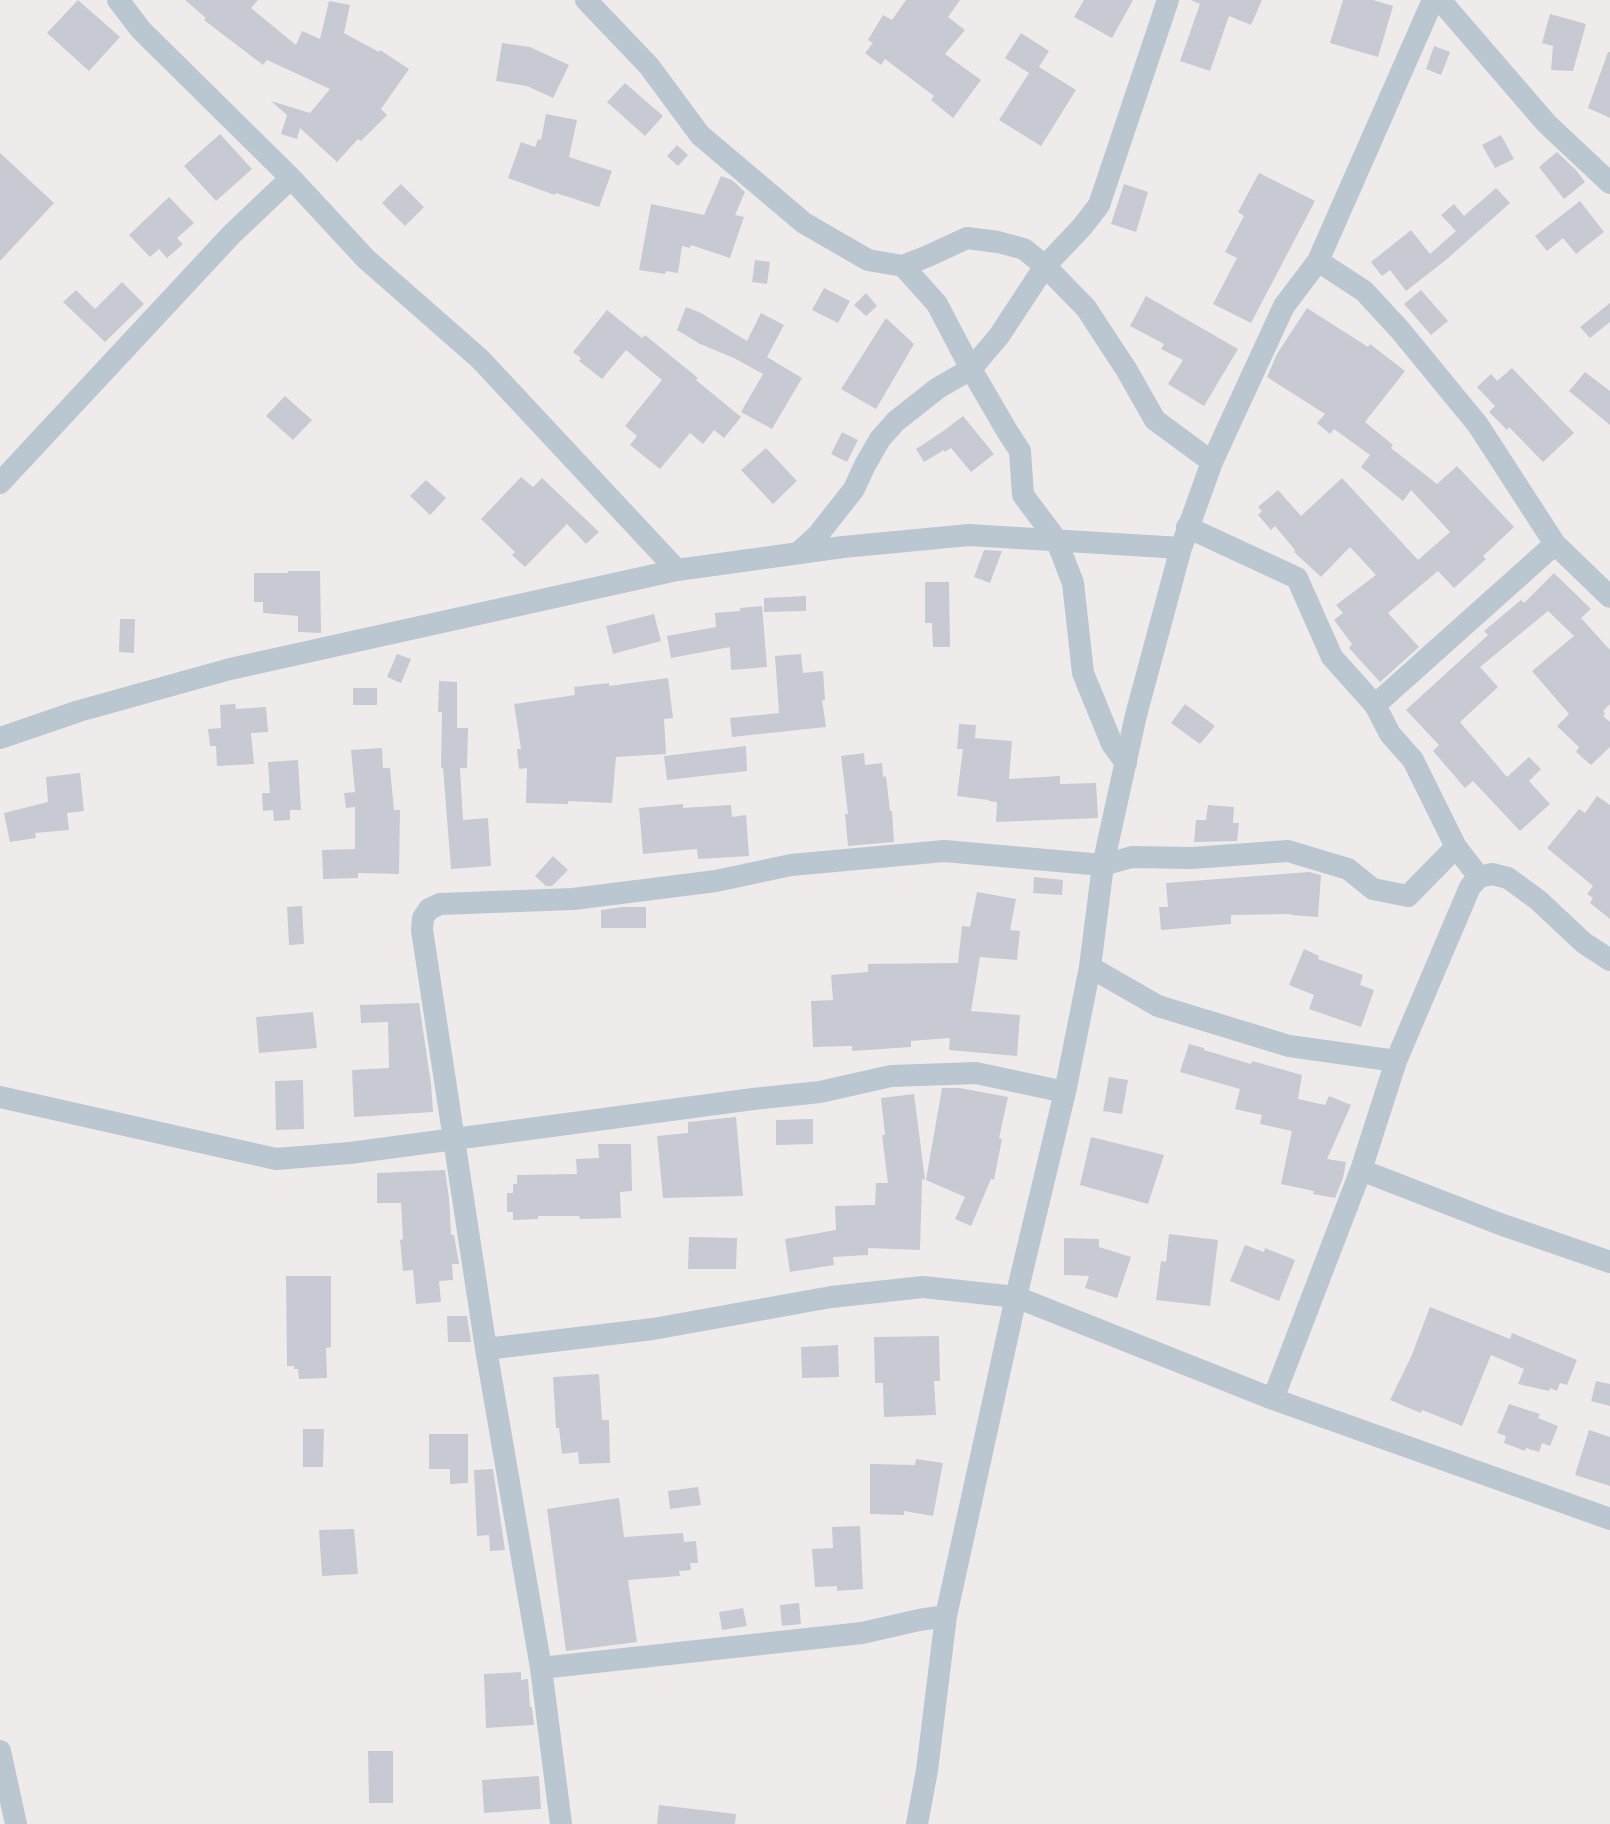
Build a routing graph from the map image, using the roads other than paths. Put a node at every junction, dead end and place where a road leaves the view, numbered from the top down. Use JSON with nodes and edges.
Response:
{"nodes":[{"id":1,"x":118,"y":0,"type":"edge"},
{"id":2,"x":586,"y":0,"type":"edge"},
{"id":3,"x":1168,"y":0,"type":"edge"},
{"id":4,"x":1433,"y":0,"type":"edge"},
{"id":5,"x":1440,"y":0,"type":"edge"},
{"id":6,"x":291,"y":178,"type":"junction"},
{"id":7,"x":1610,"y":183,"type":"edge"},
{"id":8,"x":1318,"y":261,"type":"junction"},
{"id":9,"x":903,"y":266,"type":"junction"},
{"id":10,"x":1045,"y":266,"type":"junction"},
{"id":11,"x":971,"y":369,"type":"junction"},
{"id":12,"x":1212,"y":462,"type":"junction"},
{"id":13,"x":0,"y":483,"type":"edge"},
{"id":14,"x":1184,"y":537,"type":"junction"},
{"id":15,"x":1056,"y":539,"type":"junction"},
{"id":16,"x":1555,"y":544,"type":"junction"},
{"id":17,"x":798,"y":553,"type":"junction"},
{"id":18,"x":677,"y":570,"type":"junction"},
{"id":19,"x":1610,"y":597,"type":"edge"},
{"id":20,"x":1375,"y":705,"type":"junction"},
{"id":21,"x":0,"y":738,"type":"edge"},
{"id":22,"x":1126,"y":763,"type":"junction"},
{"id":23,"x":1456,"y":847,"type":"junction"},
{"id":24,"x":1103,"y":865,"type":"junction"},
{"id":25,"x":1479,"y":877,"type":"junction"},
{"id":26,"x":1610,"y":960,"type":"edge"},
{"id":27,"x":1090,"y":967,"type":"junction"},
{"id":28,"x":1396,"y":1061,"type":"junction"},
{"id":29,"x":1065,"y":1092,"type":"junction"},
{"id":30,"x":0,"y":1097,"type":"edge"},
{"id":31,"x":454,"y":1139,"type":"junction"},
{"id":32,"x":1361,"y":1170,"type":"junction"},
{"id":33,"x":1610,"y":1262,"type":"edge"},
{"id":34,"x":1016,"y":1297,"type":"junction"},
{"id":35,"x":486,"y":1349,"type":"junction"},
{"id":36,"x":1273,"y":1399,"type":"junction"},
{"id":37,"x":1610,"y":1519,"type":"edge"},
{"id":38,"x":946,"y":1616,"type":"junction"},
{"id":39,"x":541,"y":1668,"type":"junction"},
{"id":40,"x":0,"y":1751,"type":"edge"},
{"id":41,"x":4,"y":1794,"type":"edge"},
{"id":42,"x":16,"y":1824,"type":"edge"},
{"id":43,"x":561,"y":1824,"type":"edge"},
{"id":44,"x":917,"y":1824,"type":"edge"}],
"edges":[{"from":1,"to":6,"type":"street"},
{"from":2,"to":9,"type":"street"},
{"from":3,"to":10,"type":"street"},
{"from":4,"to":8,"type":"street"},
{"from":5,"to":7,"type":"street"},
{"from":6,"to":13,"type":"street"},
{"from":6,"to":18,"type":"street"},
{"from":8,"to":12,"type":"street"},
{"from":8,"to":16,"type":"street"},
{"from":9,"to":10,"type":"street"},
{"from":9,"to":11,"type":"street"},
{"from":10,"to":11,"type":"street"},
{"from":10,"to":12,"type":"street"},
{"from":11,"to":15,"type":"street"},
{"from":11,"to":17,"type":"street"},
{"from":12,"to":14,"type":"street"},
{"from":14,"to":15,"type":"street"},
{"from":14,"to":20,"type":"street"},
{"from":14,"to":22,"type":"street"},
{"from":15,"to":17,"type":"street"},
{"from":15,"to":22,"type":"street"},
{"from":16,"to":19,"type":"street"},
{"from":16,"to":20,"type":"street"},
{"from":17,"to":18,"type":"street"},
{"from":18,"to":21,"type":"street"},
{"from":20,"to":23,"type":"street"},
{"from":22,"to":24,"type":"street"},
{"from":23,"to":24,"type":"street"},
{"from":23,"to":25,"type":"street"},
{"from":24,"to":27,"type":"street"},
{"from":24,"to":31,"type":"street"},
{"from":25,"to":26,"type":"street"},
{"from":25,"to":28,"type":"street"},
{"from":27,"to":28,"type":"street"},
{"from":27,"to":29,"type":"street"},
{"from":28,"to":32,"type":"street"},
{"from":29,"to":31,"type":"street"},
{"from":29,"to":34,"type":"street"},
{"from":30,"to":31,"type":"street"},
{"from":31,"to":35,"type":"street"},
{"from":32,"to":33,"type":"street"},
{"from":32,"to":36,"type":"street"},
{"from":34,"to":35,"type":"street"},
{"from":34,"to":36,"type":"street"},
{"from":34,"to":38,"type":"street"},
{"from":35,"to":39,"type":"street"},
{"from":36,"to":37,"type":"street"},
{"from":38,"to":39,"type":"street"},
{"from":38,"to":44,"type":"street"},
{"from":39,"to":43,"type":"street"},
{"from":40,"to":41,"type":"street"},
{"from":41,"to":42,"type":"street"}]}
